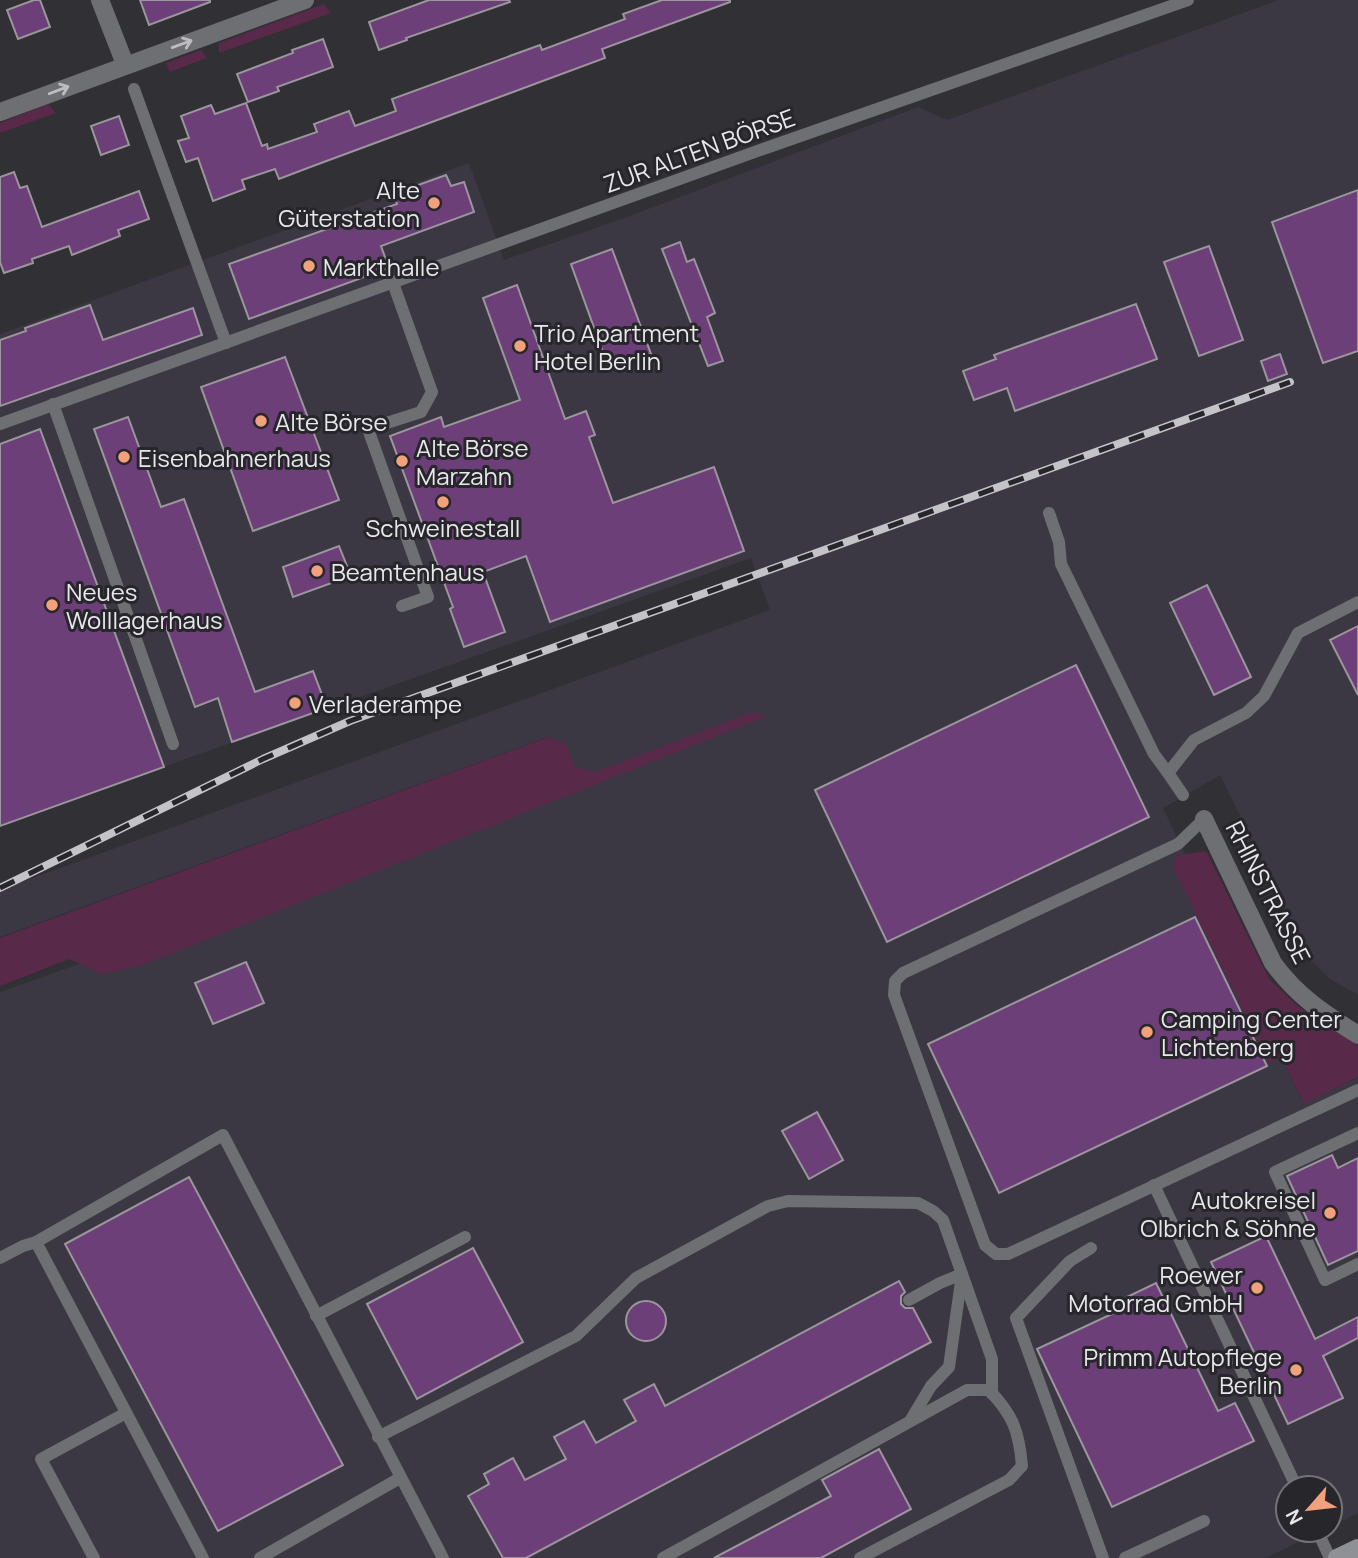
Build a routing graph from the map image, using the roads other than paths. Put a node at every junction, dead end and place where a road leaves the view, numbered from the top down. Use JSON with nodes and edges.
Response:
{"nodes":[{"id":1,"x":100,"y":0,"type":"edge"},
{"id":2,"x":304,"y":0,"type":"edge"},
{"id":3,"x":1188,"y":0,"type":"edge"},
{"id":4,"x":125,"y":64,"type":"junction"},
{"id":5,"x":134,"y":89,"type":"dead end"},
{"id":6,"x":0,"y":112,"type":"edge"},
{"id":7,"x":393,"y":283,"type":"junction"},
{"id":8,"x":226,"y":343,"type":"junction"},
{"id":9,"x":53,"y":404,"type":"junction"},
{"id":10,"x":0,"y":424,"type":"edge"},
{"id":11,"x":1049,"y":513,"type":"dead end"},
{"id":12,"x":1358,"y":602,"type":"edge"},
{"id":13,"x":402,"y":606,"type":"dead end"},
{"id":14,"x":173,"y":744,"type":"dead end"},
{"id":15,"x":1168,"y":774,"type":"junction"},
{"id":16,"x":1182,"y":795,"type":"dead end"},
{"id":17,"x":1205,"y":819,"type":"joint"},
{"id":18,"x":1358,"y":1035,"type":"edge"},
{"id":19,"x":1358,"y":1090,"type":"edge"},
{"id":20,"x":1358,"y":1133,"type":"edge"},
{"id":21,"x":1154,"y":1185,"type":"junction"},
{"id":22,"x":465,"y":1237,"type":"dead end"},
{"id":23,"x":36,"y":1242,"type":"junction"},
{"id":24,"x":1091,"y":1248,"type":"dead end"},
{"id":25,"x":0,"y":1258,"type":"edge"},
{"id":26,"x":1358,"y":1264,"type":"edge"},
{"id":27,"x":962,"y":1274,"type":"junction"},
{"id":28,"x":909,"y":1300,"type":"dead end"},
{"id":29,"x":316,"y":1316,"type":"junction"},
{"id":30,"x":992,"y":1394,"type":"junction"},
{"id":31,"x":126,"y":1413,"type":"junction"},
{"id":32,"x":910,"y":1421,"type":"junction"},
{"id":33,"x":378,"y":1437,"type":"junction"},
{"id":34,"x":1290,"y":1474,"type":"edge"},
{"id":35,"x":400,"y":1478,"type":"junction"},
{"id":36,"x":1204,"y":1521,"type":"dead end"},
{"id":37,"x":1358,"y":1548,"type":"edge"},
{"id":38,"x":94,"y":1558,"type":"edge"},
{"id":39,"x":203,"y":1558,"type":"edge"},
{"id":40,"x":260,"y":1558,"type":"edge"},
{"id":41,"x":443,"y":1558,"type":"edge"},
{"id":42,"x":663,"y":1558,"type":"edge"},
{"id":43,"x":860,"y":1558,"type":"edge"},
{"id":44,"x":1103,"y":1558,"type":"edge"},
{"id":45,"x":1125,"y":1558,"type":"edge"},
{"id":46,"x":1337,"y":1558,"type":"edge"}],
"edges":[{"from":1,"to":4,"type":"street"},
{"from":4,"to":2,"type":"street","one_way":true},
{"from":3,"to":7,"type":"lane","name":"ZUR ALTEN BÖRSE"},
{"from":6,"to":4,"type":"street","one_way":true},
{"from":5,"to":8,"type":"lane"},
{"from":7,"to":8,"type":"lane","name":"ZUR ALTEN BÖRSE"},
{"from":7,"to":13,"type":"lane"},
{"from":8,"to":9,"type":"lane","name":"ZUR ALTEN BÖRSE"},
{"from":9,"to":10,"type":"lane","name":"ZUR ALTEN BÖRSE"},
{"from":9,"to":14,"type":"lane"},
{"from":11,"to":15,"type":"lane"},
{"from":12,"to":15,"type":"lane"},
{"from":15,"to":16,"type":"lane"},
{"from":17,"to":18,"type":"street","name":"RHINSTRASSE"},
{"from":17,"to":21,"type":"lane"},
{"from":19,"to":21,"type":"lane"},
{"from":20,"to":26,"type":"lane"},
{"from":21,"to":34,"type":"lane"},
{"from":22,"to":29,"type":"lane"},
{"from":23,"to":25,"type":"lane"},
{"from":23,"to":29,"type":"lane"},
{"from":23,"to":31,"type":"lane"},
{"from":24,"to":44,"type":"lane"},
{"from":27,"to":28,"type":"lane"},
{"from":27,"to":30,"type":"lane"},
{"from":27,"to":32,"type":"lane"},
{"from":27,"to":33,"type":"lane"},
{"from":29,"to":33,"type":"lane"},
{"from":30,"to":32,"type":"lane"},
{"from":30,"to":43,"type":"lane"},
{"from":31,"to":38,"type":"lane"},
{"from":31,"to":39,"type":"lane"},
{"from":32,"to":42,"type":"lane"},
{"from":33,"to":35,"type":"lane"},
{"from":35,"to":40,"type":"lane"},
{"from":35,"to":41,"type":"lane"},
{"from":36,"to":45,"type":"lane"},
{"from":37,"to":46,"type":"main road"}]}
